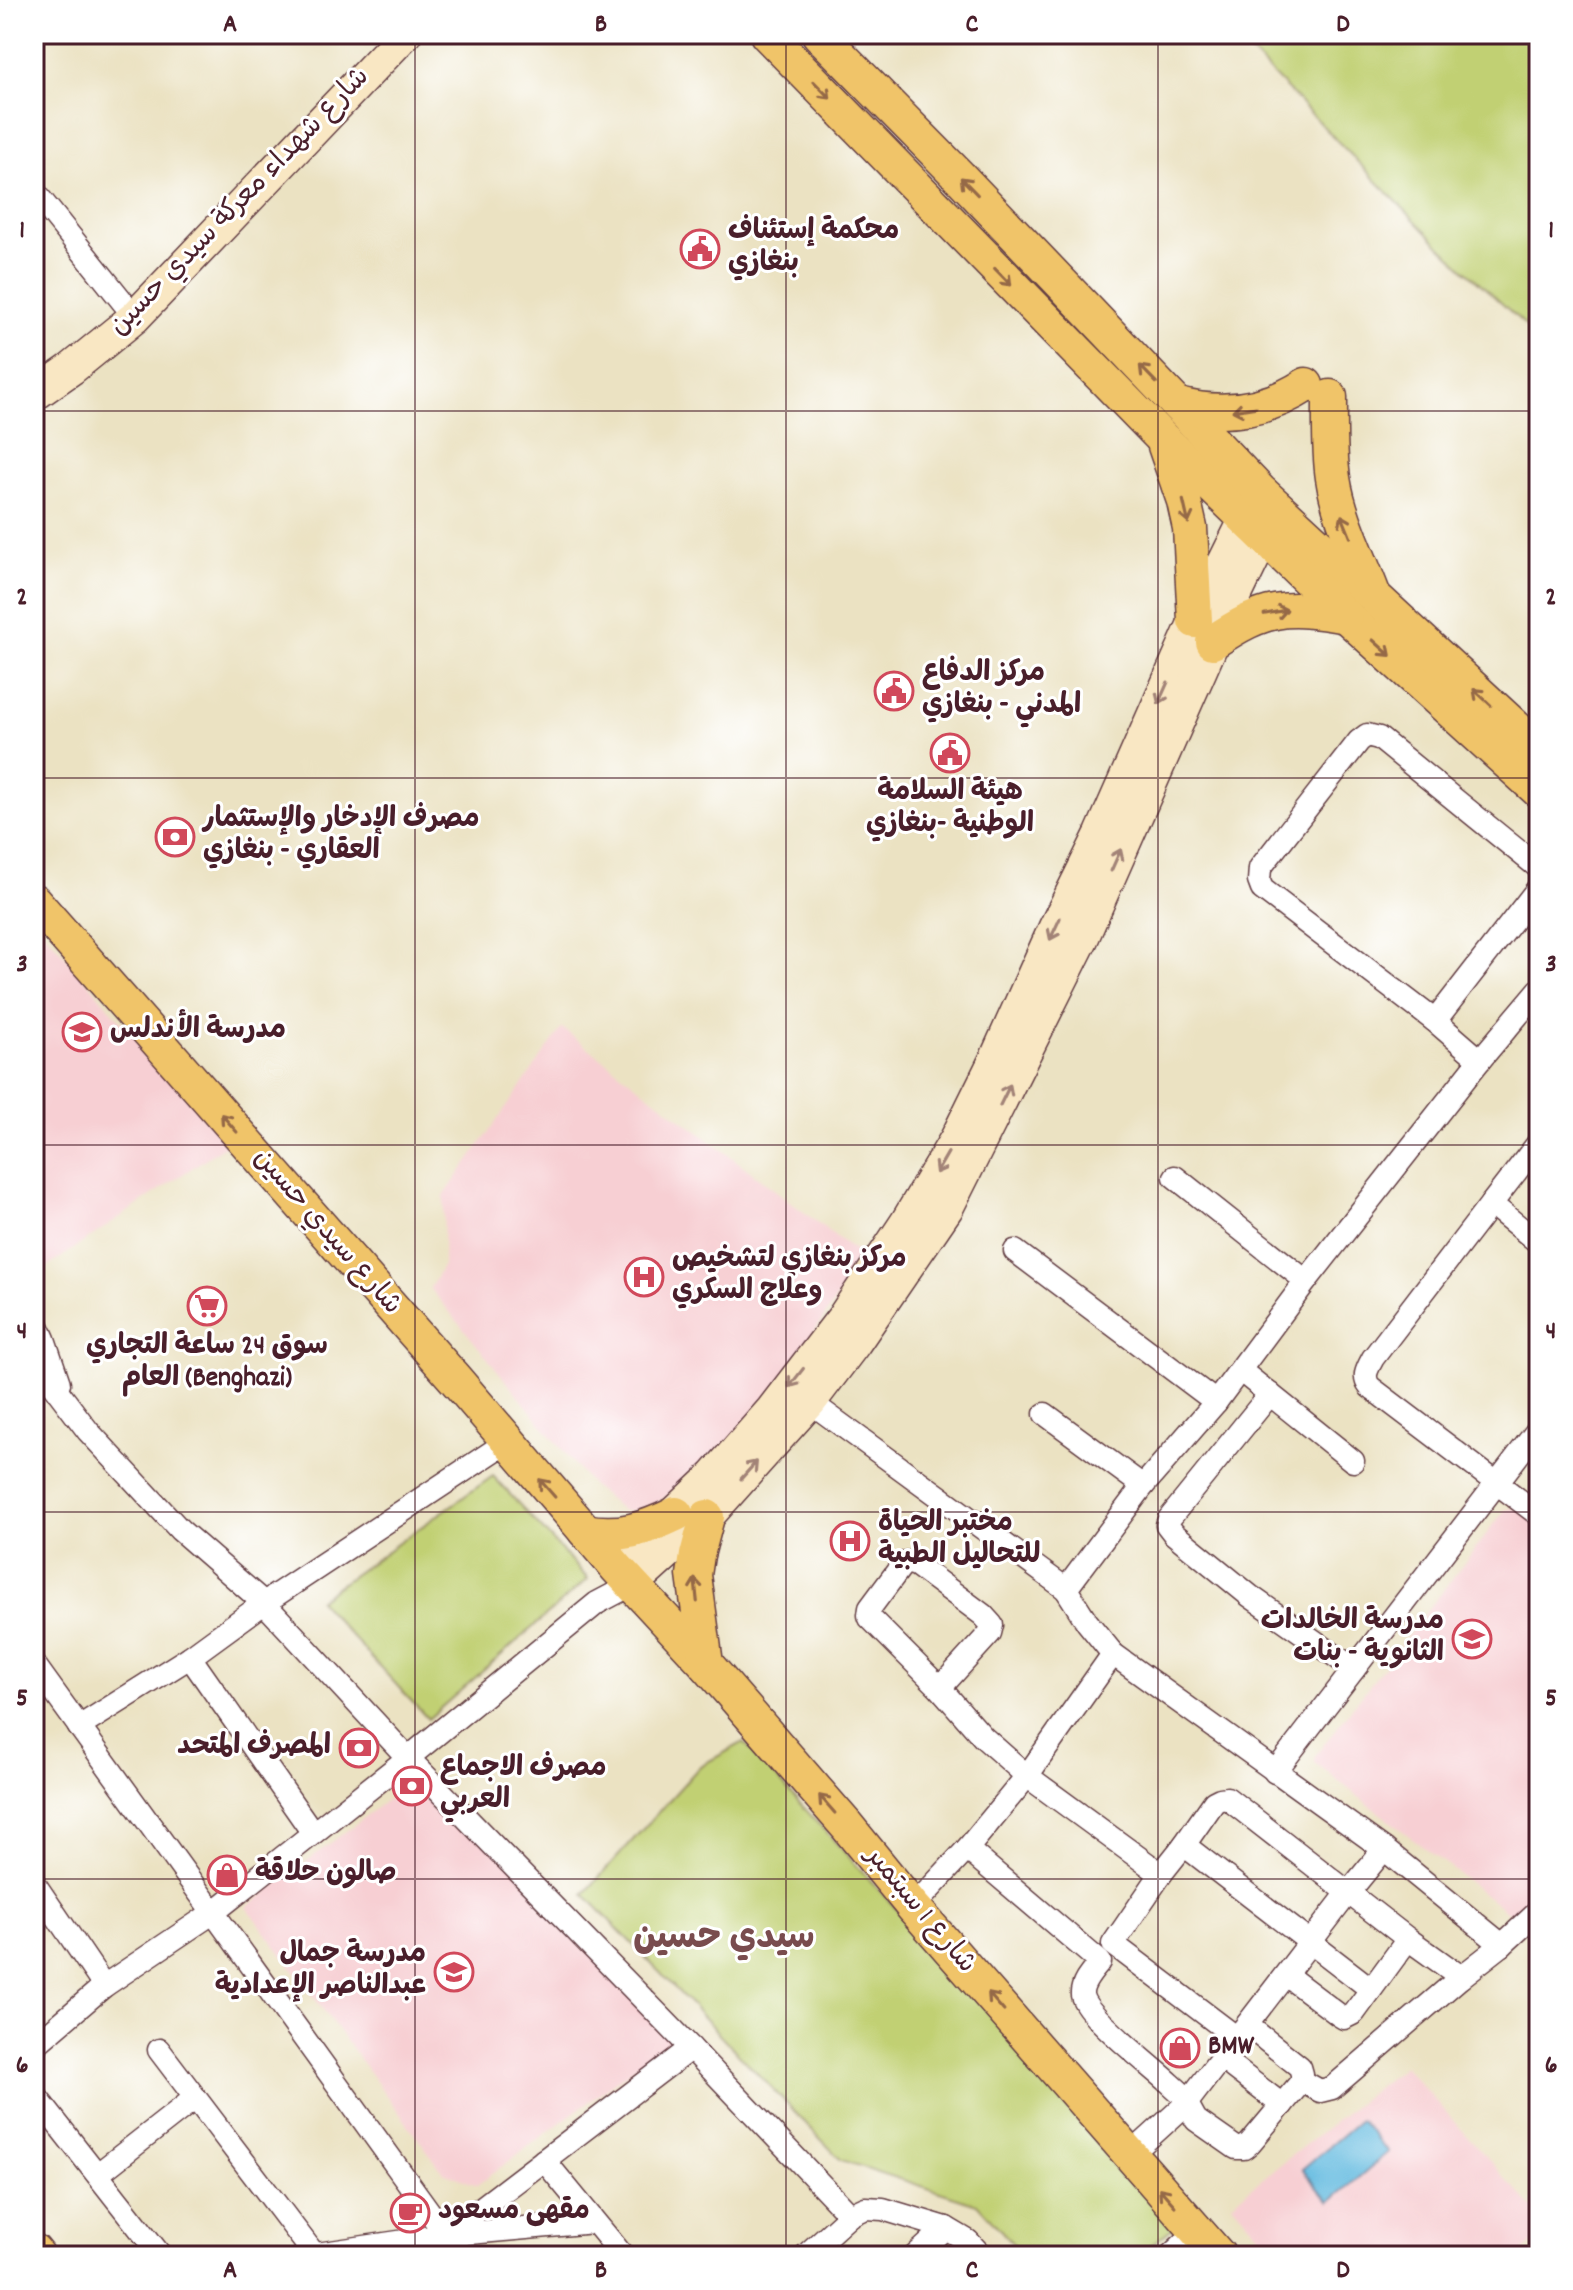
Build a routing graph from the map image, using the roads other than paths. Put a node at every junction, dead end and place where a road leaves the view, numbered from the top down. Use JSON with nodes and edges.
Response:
{"nodes":[{"id":1,"x":405,"y":34,"type":"edge"},
{"id":2,"x":767,"y":34,"type":"edge"},
{"id":3,"x":819,"y":34,"type":"edge"},
{"id":4,"x":34,"y":191,"type":"edge"},
{"id":5,"x":135,"y":317,"type":"junction"},
{"id":6,"x":34,"y":395,"type":"edge"},
{"id":7,"x":1178,"y":405,"type":"junction"},
{"id":8,"x":1162,"y":438,"type":"junction"},
{"id":9,"x":1262,"y":514,"type":"junction"},
{"id":10,"x":1375,"y":598,"type":"junction"},
{"id":11,"x":1346,"y":616,"type":"junction"},
{"id":12,"x":1204,"y":632,"type":"junction"},
{"id":13,"x":1539,"y":749,"type":"edge"},
{"id":14,"x":1539,"y":791,"type":"edge"},
{"id":15,"x":1539,"y":868,"type":"edge"},
{"id":16,"x":1539,"y":887,"type":"edge"},
{"id":17,"x":34,"y":901,"type":"edge"},
{"id":18,"x":1539,"y":990,"type":"edge"},
{"id":19,"x":1435,"y":1021,"type":"junction"},
{"id":20,"x":1480,"y":1060,"type":"junction"},
{"id":21,"x":1539,"y":1142,"type":"edge"},
{"id":22,"x":1175,"y":1177,"type":"dead end"},
{"id":23,"x":1491,"y":1204,"type":"junction"},
{"id":24,"x":1539,"y":1243,"type":"edge"},
{"id":25,"x":1015,"y":1251,"type":"dead end"},
{"id":26,"x":1306,"y":1281,"type":"junction"},
{"id":27,"x":34,"y":1317,"type":"edge"},
{"id":28,"x":34,"y":1360,"type":"edge"},
{"id":29,"x":1241,"y":1371,"type":"junction"},
{"id":30,"x":1270,"y":1394,"type":"junction"},
{"id":31,"x":66,"y":1402,"type":"junction"},
{"id":32,"x":810,"y":1402,"type":"junction"},
{"id":33,"x":1216,"y":1402,"type":"junction"},
{"id":34,"x":1045,"y":1414,"type":"dead end"},
{"id":35,"x":1539,"y":1428,"type":"edge"},
{"id":36,"x":507,"y":1442,"type":"junction"},
{"id":37,"x":1353,"y":1461,"type":"dead end"},
{"id":38,"x":1498,"y":1484,"type":"junction"},
{"id":39,"x":1143,"y":1486,"type":"junction"},
{"id":40,"x":1539,"y":1515,"type":"edge"},
{"id":41,"x":691,"y":1516,"type":"junction"},
{"id":42,"x":585,"y":1531,"type":"junction"},
{"id":43,"x":625,"y":1576,"type":"junction"},
{"id":44,"x":1066,"y":1589,"type":"junction"},
{"id":45,"x":264,"y":1603,"type":"junction"},
{"id":46,"x":1113,"y":1654,"type":"junction"},
{"id":47,"x":190,"y":1657,"type":"junction"},
{"id":48,"x":34,"y":1664,"type":"edge"},
{"id":49,"x":706,"y":1664,"type":"junction"},
{"id":50,"x":1354,"y":1669,"type":"junction"},
{"id":51,"x":940,"y":1688,"type":"junction"},
{"id":52,"x":79,"y":1727,"type":"junction"},
{"id":53,"x":408,"y":1758,"type":"junction"},
{"id":54,"x":1275,"y":1772,"type":"junction"},
{"id":55,"x":1027,"y":1776,"type":"junction"},
{"id":56,"x":313,"y":1833,"type":"junction"},
{"id":57,"x":1184,"y":1845,"type":"junction"},
{"id":58,"x":967,"y":1849,"type":"junction"},
{"id":59,"x":1384,"y":1849,"type":"junction"},
{"id":60,"x":1161,"y":1874,"type":"junction"},
{"id":61,"x":34,"y":1883,"type":"edge"},
{"id":62,"x":1348,"y":1893,"type":"junction"},
{"id":63,"x":913,"y":1907,"type":"junction"},
{"id":64,"x":1539,"y":1911,"type":"edge"},
{"id":65,"x":214,"y":1912,"type":"junction"},
{"id":66,"x":1408,"y":1939,"type":"junction"},
{"id":67,"x":1310,"y":1943,"type":"junction"},
{"id":68,"x":1502,"y":1945,"type":"junction"},
{"id":69,"x":1106,"y":1953,"type":"junction"},
{"id":70,"x":1286,"y":1975,"type":"junction"},
{"id":71,"x":1461,"y":1977,"type":"junction"},
{"id":72,"x":104,"y":1986,"type":"junction"},
{"id":73,"x":1371,"y":1989,"type":"junction"},
{"id":74,"x":1242,"y":2031,"type":"junction"},
{"id":75,"x":34,"y":2046,"type":"edge"},
{"id":76,"x":691,"y":2048,"type":"junction"},
{"id":77,"x":159,"y":2050,"type":"dead end"},
{"id":78,"x":1221,"y":2058,"type":"junction"},
{"id":79,"x":1302,"y":2081,"type":"junction"},
{"id":80,"x":34,"y":2094,"type":"edge"},
{"id":81,"x":195,"y":2098,"type":"junction"},
{"id":82,"x":1186,"y":2104,"type":"junction"},
{"id":83,"x":1282,"y":2105,"type":"junction"},
{"id":84,"x":1130,"y":2155,"type":"junction"},
{"id":85,"x":544,"y":2160,"type":"junction"},
{"id":86,"x":98,"y":2174,"type":"junction"},
{"id":87,"x":850,"y":2215,"type":"junction"},
{"id":88,"x":594,"y":2222,"type":"junction"},
{"id":89,"x":946,"y":2228,"type":"junction"},
{"id":90,"x":446,"y":2235,"type":"junction"},
{"id":91,"x":1208,"y":2244,"type":"edge"},
{"id":92,"x":34,"y":2251,"type":"edge"},
{"id":93,"x":308,"y":2255,"type":"edge"},
{"id":94,"x":38,"y":2256,"type":"edge"},
{"id":95,"x":161,"y":2256,"type":"edge"},
{"id":96,"x":463,"y":2256,"type":"edge"},
{"id":97,"x":623,"y":2256,"type":"edge"},
{"id":98,"x":805,"y":2256,"type":"edge"},
{"id":99,"x":915,"y":2256,"type":"edge"},
{"id":100,"x":982,"y":2256,"type":"edge"},
{"id":101,"x":1170,"y":2256,"type":"edge"}],
"edges":[{"from":1,"to":5,"type":"main road","name":"شارع شهداء معركة سيدي حسين"},
{"from":2,"to":8,"type":"main road","one_way":true},
{"from":7,"to":3,"type":"main road","one_way":true},
{"from":4,"to":5,"type":"street"},
{"from":5,"to":6,"type":"main road","name":"شارع شهداء معركة سيدي حسين"},
{"from":7,"to":9,"type":"main road"},
{"from":10,"to":7,"type":"main road","one_way":true},
{"from":8,"to":9,"type":"main road"},
{"from":8,"to":12,"type":"main road","one_way":true},
{"from":9,"to":10,"type":"main road"},
{"from":9,"to":11,"type":"main road"},
{"from":9,"to":12,"type":"main road"},
{"from":13,"to":10,"type":"main road","one_way":true},
{"from":12,"to":11,"type":"main road","one_way":true},
{"from":11,"to":14,"type":"main road","one_way":true},
{"from":32,"to":12,"type":"main road","one_way":true},
{"from":12,"to":41,"type":"main road","one_way":true},
{"from":15,"to":19,"type":"street"},
{"from":16,"to":19,"type":"street"},
{"from":36,"to":17,"type":"main road","name":"شارع سيدي حسين","one_way":true},
{"from":18,"to":20,"type":"street"},
{"from":19,"to":20,"type":"street"},
{"from":20,"to":26,"type":"street"},
{"from":21,"to":23,"type":"street"},
{"from":22,"to":26,"type":"street"},
{"from":23,"to":24,"type":"street"},
{"from":23,"to":38,"type":"street"},
{"from":25,"to":33,"type":"street"},
{"from":26,"to":29,"type":"street"},
{"from":27,"to":31,"type":"street"},
{"from":28,"to":31,"type":"street"},
{"from":29,"to":30,"type":"street"},
{"from":29,"to":33,"type":"street"},
{"from":30,"to":37,"type":"street"},
{"from":30,"to":50,"type":"street"},
{"from":31,"to":45,"type":"street"},
{"from":41,"to":32,"type":"main road","one_way":true},
{"from":32,"to":44,"type":"street"},
{"from":33,"to":39,"type":"street"},
{"from":34,"to":39,"type":"street"},
{"from":35,"to":38,"type":"street"},
{"from":42,"to":36,"type":"main road","name":"شارع سيدي حسين","one_way":true},
{"from":36,"to":45,"type":"street"},
{"from":38,"to":40,"type":"street"},
{"from":38,"to":50,"type":"street"},
{"from":39,"to":44,"type":"street"},
{"from":41,"to":42,"type":"main road"},
{"from":41,"to":43,"type":"main road"},
{"from":49,"to":41,"type":"main road","one_way":true},
{"from":42,"to":43,"type":"main road","name":"شارع سيدي حسين"},
{"from":43,"to":49,"type":"main road","name":"شارع 1 سبتمبر"},
{"from":43,"to":53,"type":"street"},
{"from":44,"to":46,"type":"street"},
{"from":45,"to":47,"type":"street"},
{"from":45,"to":53,"type":"street"},
{"from":46,"to":54,"type":"street"},
{"from":46,"to":55,"type":"street"},
{"from":47,"to":52,"type":"street"},
{"from":47,"to":56,"type":"street"},
{"from":48,"to":52,"type":"street"},
{"from":63,"to":49,"type":"main road","name":"شارع 1 سبتمبر","one_way":true},
{"from":50,"to":54,"type":"street"},
{"from":51,"to":51,"type":"street"},
{"from":51,"to":55,"type":"street"},
{"from":52,"to":65,"type":"street"},
{"from":53,"to":56,"type":"street"},
{"from":53,"to":76,"type":"street"},
{"from":54,"to":59,"type":"street"},
{"from":55,"to":58,"type":"street"},
{"from":55,"to":60,"type":"street"},
{"from":56,"to":65,"type":"street"},
{"from":57,"to":60,"type":"street"},
{"from":57,"to":62,"type":"street"},
{"from":57,"to":67,"type":"street"},
{"from":58,"to":63,"type":"street"},
{"from":58,"to":69,"type":"street"},
{"from":59,"to":62,"type":"street"},
{"from":59,"to":68,"type":"street"},
{"from":60,"to":69,"type":"street"},
{"from":61,"to":72,"type":"street"},
{"from":62,"to":66,"type":"street"},
{"from":62,"to":67,"type":"street"},
{"from":84,"to":63,"type":"main road","name":"شارع 1 سبتمبر","one_way":true},
{"from":64,"to":68,"type":"street"},
{"from":65,"to":72,"type":"street"},
{"from":65,"to":90,"type":"street"},
{"from":66,"to":71,"type":"street"},
{"from":66,"to":73,"type":"street"},
{"from":67,"to":70,"type":"street"},
{"from":67,"to":73,"type":"street"},
{"from":68,"to":71,"type":"street"},
{"from":69,"to":74,"type":"street"},
{"from":69,"to":82,"type":"street"},
{"from":70,"to":73,"type":"street"},
{"from":70,"to":74,"type":"street"},
{"from":71,"to":79,"type":"street"},
{"from":72,"to":75,"type":"street"},
{"from":74,"to":78,"type":"street"},
{"from":74,"to":79,"type":"street"},
{"from":76,"to":85,"type":"street"},
{"from":76,"to":87,"type":"street"},
{"from":77,"to":81,"type":"street"},
{"from":78,"to":82,"type":"street"},
{"from":78,"to":83,"type":"street"},
{"from":79,"to":83,"type":"street"},
{"from":80,"to":86,"type":"street"},
{"from":81,"to":86,"type":"street"},
{"from":81,"to":93,"type":"street"},
{"from":82,"to":83,"type":"street"},
{"from":82,"to":84,"type":"street"},
{"from":91,"to":84,"type":"main road","name":"شارع 1 سبتمبر","one_way":true},
{"from":85,"to":88,"type":"street"},
{"from":85,"to":90,"type":"street"},
{"from":86,"to":95,"type":"street"},
{"from":87,"to":89,"type":"street"},
{"from":87,"to":98,"type":"street"},
{"from":88,"to":90,"type":"street"},
{"from":88,"to":97,"type":"street"},
{"from":89,"to":99,"type":"street"},
{"from":89,"to":100,"type":"street"},
{"from":90,"to":93,"type":"street"},
{"from":90,"to":96,"type":"street"},
{"from":91,"to":101,"type":"street"},
{"from":92,"to":94,"type":"main road"}]}
